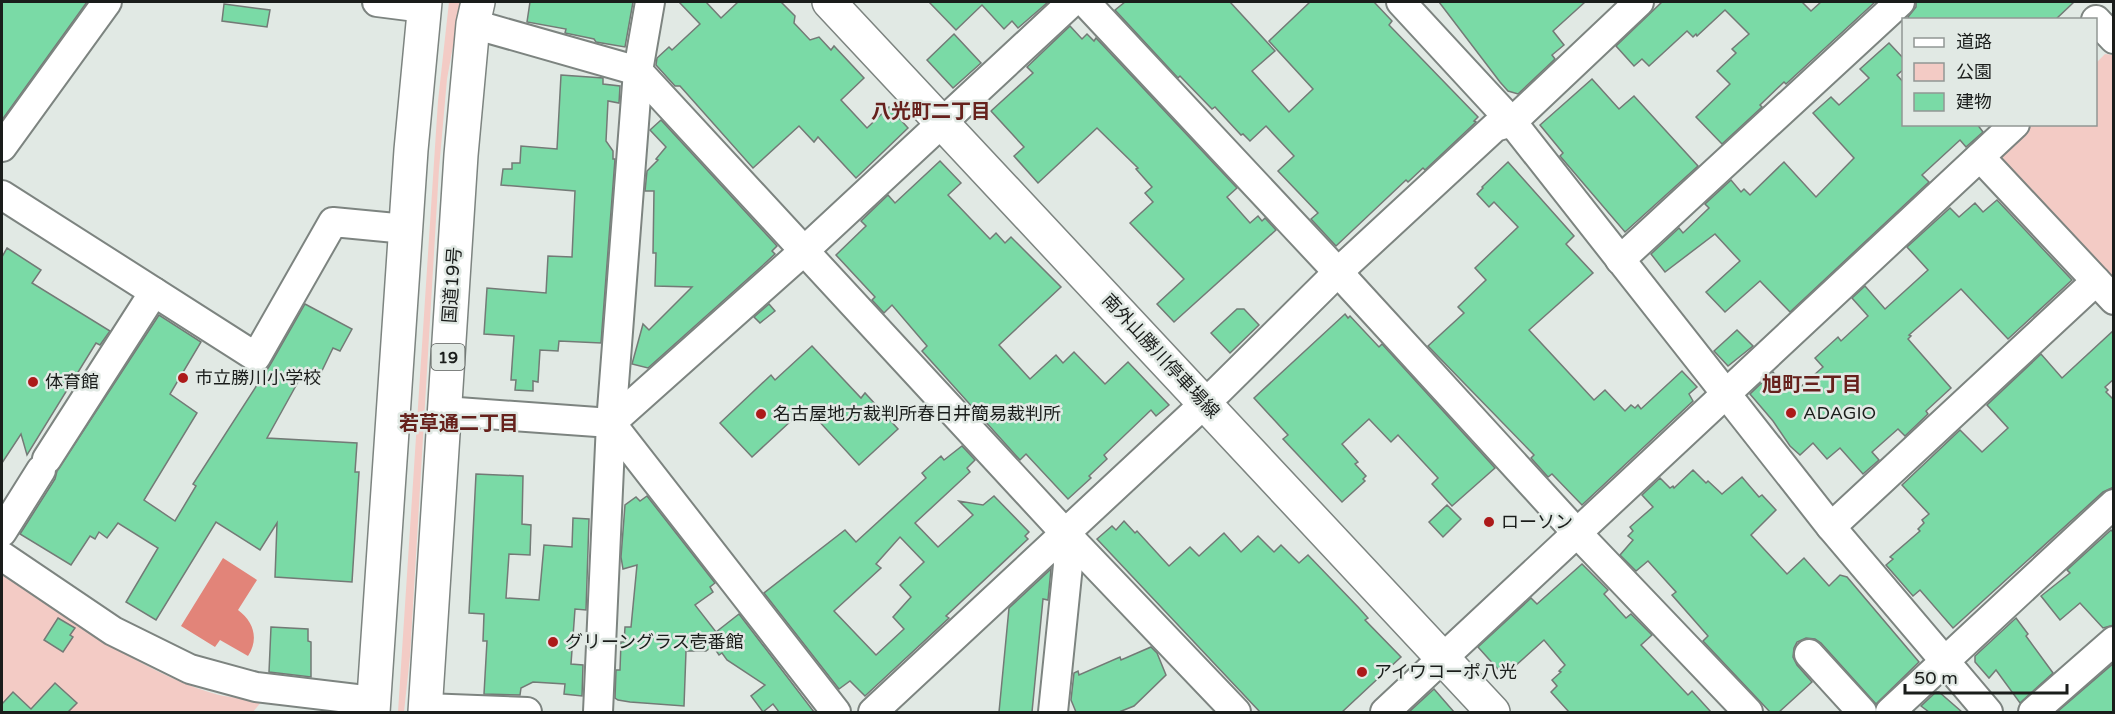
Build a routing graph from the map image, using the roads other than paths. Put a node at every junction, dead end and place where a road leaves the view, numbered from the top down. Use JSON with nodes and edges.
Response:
{"nodes":[{"id":1,"x":107,"y":2,"type":"edge"},
{"id":2,"x":377,"y":2,"type":"edge"},
{"id":3,"x":650,"y":2,"type":"edge"},
{"id":4,"x":829,"y":2,"type":"edge"},
{"id":5,"x":1072,"y":2,"type":"edge"},
{"id":6,"x":1085,"y":2,"type":"edge"},
{"id":7,"x":1401,"y":2,"type":"edge"},
{"id":8,"x":1639,"y":2,"type":"edge"},
{"id":9,"x":1900,"y":2,"type":"edge"},
{"id":10,"x":2078,"y":2,"type":"edge"},
{"id":11,"x":424,"y":5,"type":"edge"},
{"id":12,"x":475,"y":13,"type":"edge"},
{"id":13,"x":2091,"y":18,"type":"edge"},
{"id":14,"x":638,"y":71,"type":"junction"},
{"id":15,"x":1512,"y":122,"type":"junction"},
{"id":16,"x":942,"y":124,"type":"junction"},
{"id":17,"x":2013,"y":126,"type":"edge"},
{"id":18,"x":2,"y":147,"type":"edge"},
{"id":19,"x":1980,"y":157,"type":"junction"},
{"id":20,"x":2,"y":195,"type":"edge"},
{"id":21,"x":406,"y":229,"type":"junction"},
{"id":22,"x":804,"y":250,"type":"junction"},
{"id":23,"x":1620,"y":260,"type":"junction"},
{"id":24,"x":1337,"y":273,"type":"junction"},
{"id":25,"x":2105,"y":291,"type":"edge"},
{"id":26,"x":154,"y":292,"type":"junction"},
{"id":27,"x":1725,"y":394,"type":"junction"},
{"id":28,"x":1205,"y":403,"type":"junction"},
{"id":29,"x":444,"y":411,"type":"junction"},
{"id":30,"x":611,"y":423,"type":"junction"},
{"id":31,"x":2114,"y":504,"type":"edge"},
{"id":32,"x":1832,"y":527,"type":"junction"},
{"id":33,"x":2,"y":532,"type":"edge"},
{"id":34,"x":1065,"y":533,"type":"junction"},
{"id":35,"x":1577,"y":533,"type":"junction"},
{"id":36,"x":2,"y":556,"type":"edge"},
{"id":37,"x":2114,"y":641,"type":"edge"},
{"id":38,"x":1809,"y":654,"type":"dead end"},
{"id":39,"x":1442,"y":658,"type":"junction"},
{"id":40,"x":1945,"y":661,"type":"junction"},
{"id":41,"x":373,"y":707,"type":"edge"},
{"id":42,"x":425,"y":710,"type":"edge"},
{"id":43,"x":527,"y":712,"type":"edge"},
{"id":44,"x":598,"y":712,"type":"edge"},
{"id":45,"x":836,"y":712,"type":"edge"},
{"id":46,"x":873,"y":712,"type":"edge"},
{"id":47,"x":1053,"y":712,"type":"edge"},
{"id":48,"x":1236,"y":712,"type":"edge"},
{"id":49,"x":1385,"y":712,"type":"edge"},
{"id":50,"x":1492,"y":712,"type":"edge"},
{"id":51,"x":1748,"y":712,"type":"edge"},
{"id":52,"x":1862,"y":712,"type":"edge"},
{"id":53,"x":1890,"y":712,"type":"edge"},
{"id":54,"x":1988,"y":712,"type":"edge"},
{"id":55,"x":2033,"y":712,"type":"edge"}],
"edges":[{"from":1,"to":18,"type":"street"},
{"from":2,"to":11,"type":"street"},
{"from":3,"to":14,"type":"street"},
{"from":4,"to":16,"type":"main road","name":"南外山勝川停車場線"},
{"from":5,"to":16,"type":"street"},
{"from":6,"to":24,"type":"street"},
{"from":7,"to":15,"type":"street"},
{"from":8,"to":15,"type":"street"},
{"from":9,"to":23,"type":"street"},
{"from":10,"to":13,"type":"street"},
{"from":11,"to":21,"type":"main road"},
{"from":12,"to":14,"type":"street"},
{"from":12,"to":29,"type":"main road","name":"国道19号","number":"19"},
{"from":14,"to":22,"type":"street"},
{"from":14,"to":30,"type":"street"},
{"from":15,"to":23,"type":"street"},
{"from":15,"to":24,"type":"street"},
{"from":16,"to":22,"type":"street"},
{"from":16,"to":28,"type":"main road","name":"南外山勝川停車場線"},
{"from":17,"to":19,"type":"street"},
{"from":19,"to":25,"type":"street"},
{"from":19,"to":27,"type":"street"},
{"from":20,"to":26,"type":"street"},
{"from":21,"to":26,"type":"street"},
{"from":21,"to":41,"type":"main road"},
{"from":22,"to":30,"type":"street"},
{"from":22,"to":34,"type":"street"},
{"from":23,"to":27,"type":"street"},
{"from":24,"to":28,"type":"street"},
{"from":24,"to":35,"type":"street"},
{"from":25,"to":32,"type":"street"},
{"from":26,"to":33,"type":"street"},
{"from":27,"to":32,"type":"street"},
{"from":27,"to":35,"type":"street"},
{"from":28,"to":34,"type":"street"},
{"from":28,"to":39,"type":"main road","name":"南外山勝川停車場線"},
{"from":29,"to":30,"type":"street"},
{"from":29,"to":42,"type":"main road","name":"国道19号","number":"19"},
{"from":30,"to":44,"type":"street"},
{"from":30,"to":45,"type":"street"},
{"from":31,"to":40,"type":"street"},
{"from":32,"to":40,"type":"street"},
{"from":34,"to":46,"type":"street"},
{"from":34,"to":47,"type":"street"},
{"from":34,"to":48,"type":"street"},
{"from":35,"to":39,"type":"street"},
{"from":35,"to":51,"type":"street"},
{"from":36,"to":41,"type":"street"},
{"from":37,"to":55,"type":"street"},
{"from":38,"to":52,"type":"street"},
{"from":39,"to":49,"type":"street"},
{"from":39,"to":50,"type":"main road","name":"南外山勝川停車場線"},
{"from":40,"to":53,"type":"street"},
{"from":40,"to":54,"type":"street"},
{"from":42,"to":43,"type":"street"}]}
